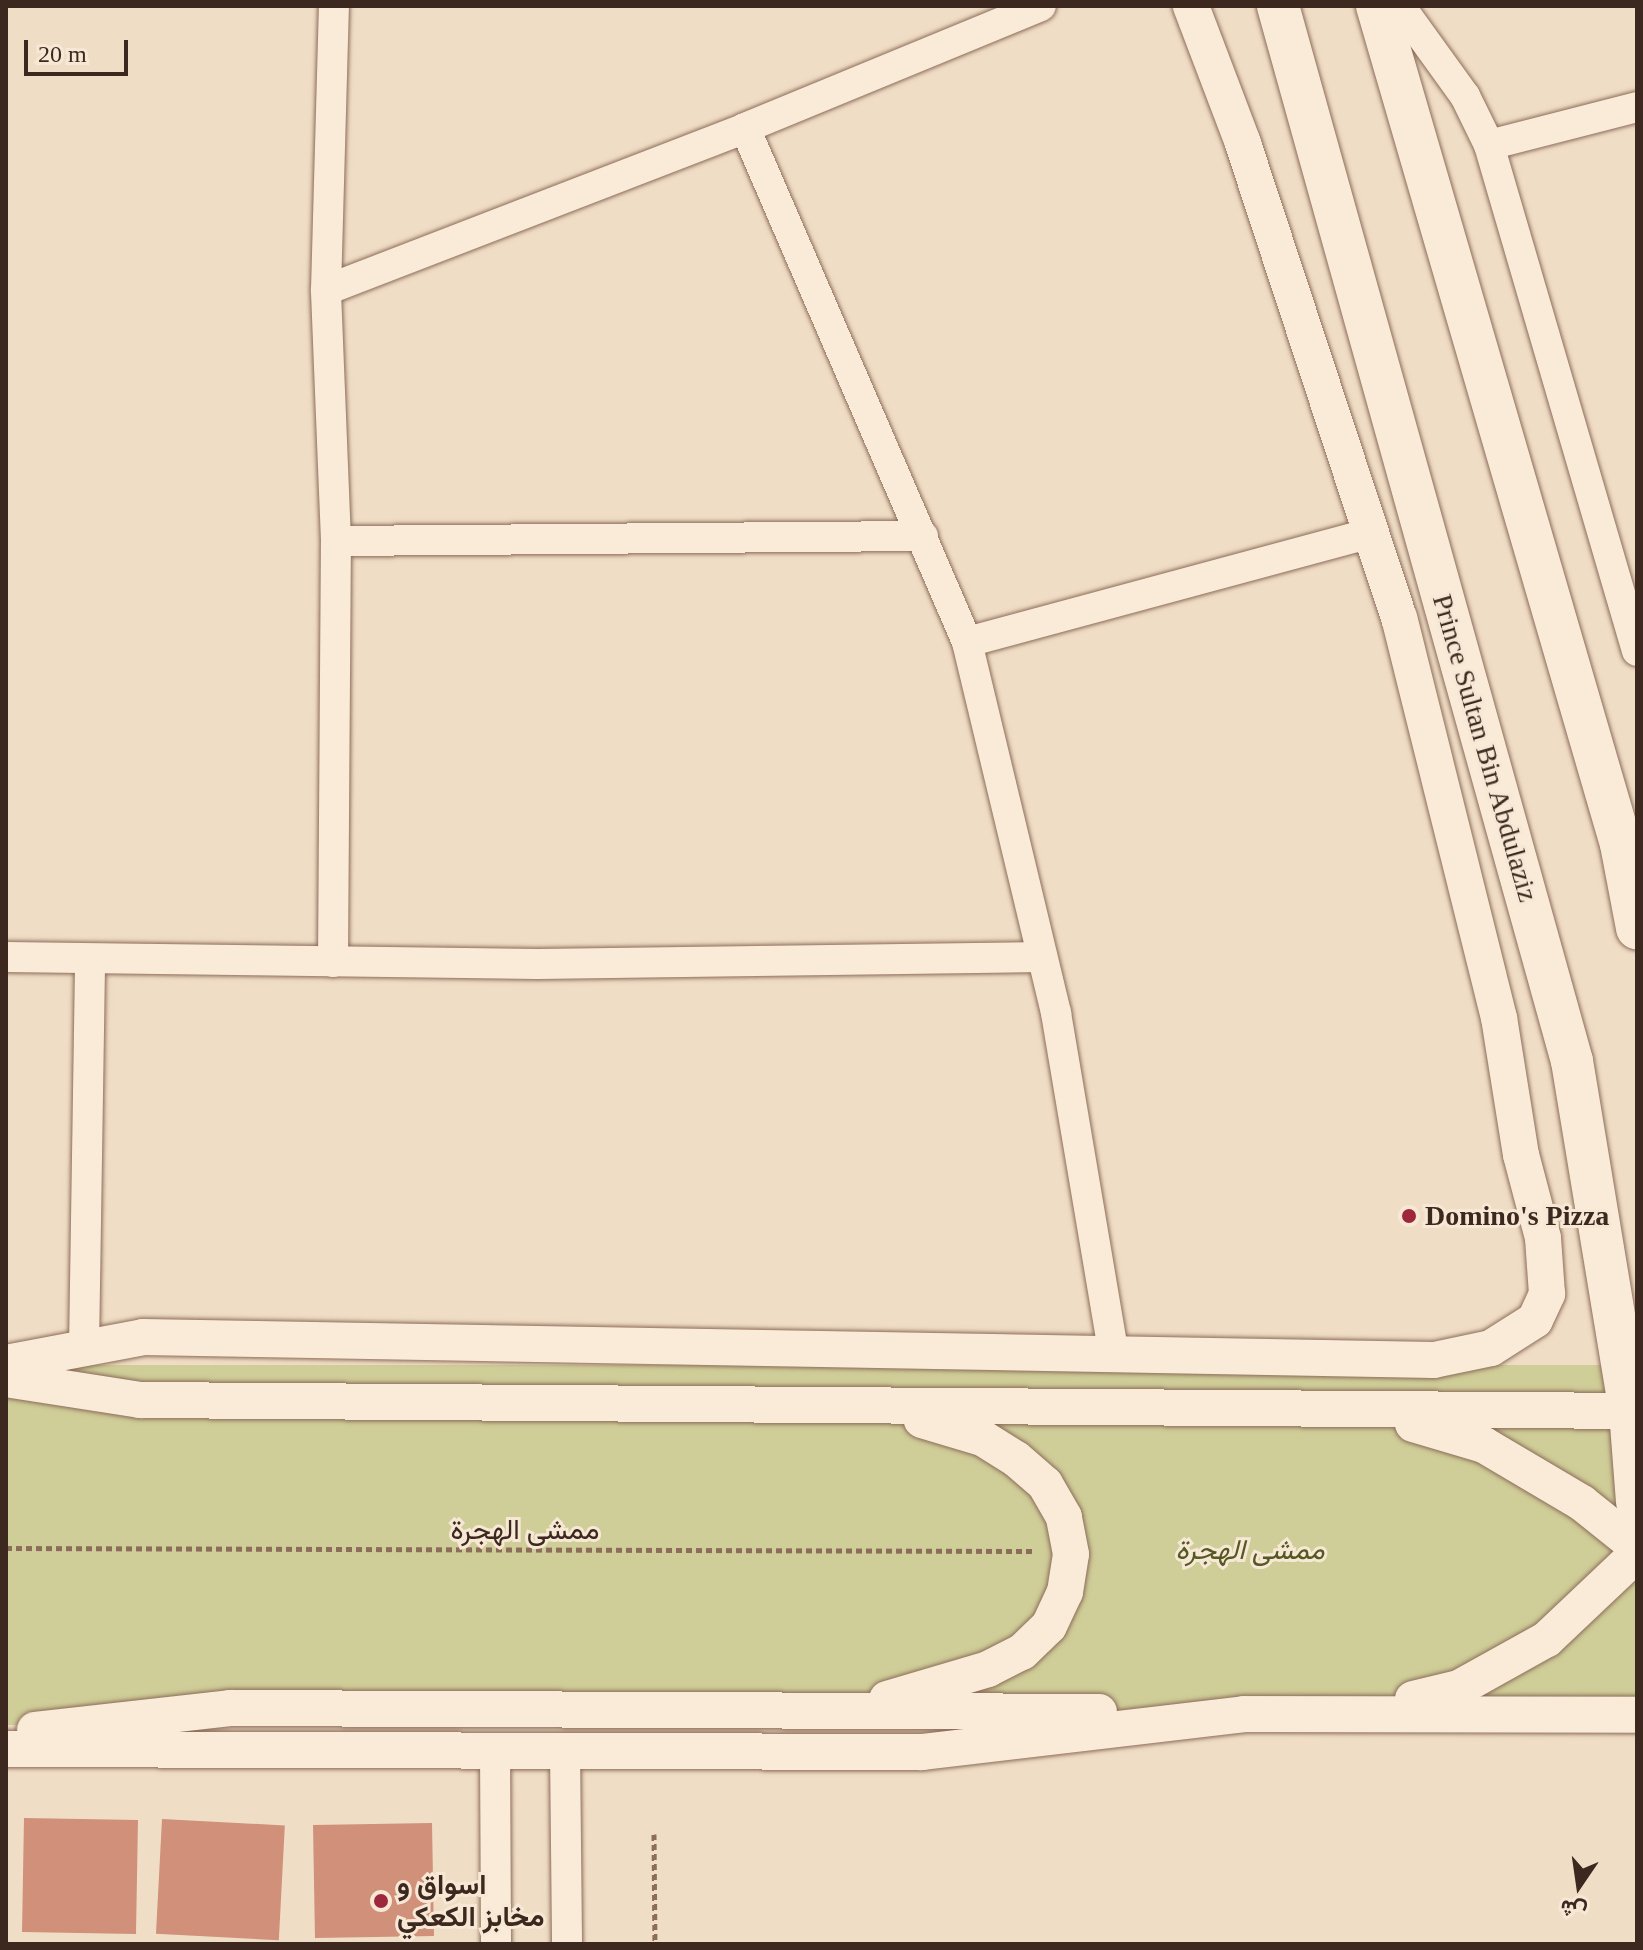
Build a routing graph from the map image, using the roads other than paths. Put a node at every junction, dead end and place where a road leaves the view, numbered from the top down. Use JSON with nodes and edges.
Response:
{"nodes":[{"id":1,"x":334,"y":6,"type":"edge"},
{"id":2,"x":1041,"y":6,"type":"edge"},
{"id":3,"x":1191,"y":6,"type":"edge"},
{"id":4,"x":1278,"y":6,"type":"edge"},
{"id":5,"x":1377,"y":6,"type":"edge"},
{"id":6,"x":1400,"y":6,"type":"edge"},
{"id":7,"x":1637,"y":107,"type":"edge"},
{"id":8,"x":745,"y":128,"type":"junction"},
{"id":9,"x":1489,"y":145,"type":"junction"},
{"id":10,"x":326,"y":290,"type":"junction"},
{"id":11,"x":1370,"y":533,"type":"junction"},
{"id":12,"x":923,"y":536,"type":"junction"},
{"id":13,"x":336,"y":541,"type":"junction"},
{"id":14,"x":967,"y":642,"type":"junction"},
{"id":15,"x":1637,"y":651,"type":"edge"},
{"id":16,"x":1637,"y":928,"type":"edge"},
{"id":17,"x":6,"y":957,"type":"edge"},
{"id":18,"x":1042,"y":957,"type":"junction"},
{"id":19,"x":90,"y":959,"type":"junction"},
{"id":20,"x":333,"y":962,"type":"junction"},
{"id":21,"x":84,"y":1348,"type":"junction"},
{"id":22,"x":1114,"y":1355,"type":"junction"},
{"id":23,"x":6,"y":1363,"type":"edge"},
{"id":24,"x":6,"y":1379,"type":"edge"},
{"id":25,"x":1635,"y":1404,"type":"edge"},
{"id":26,"x":878,"y":1407,"type":"junction"},
{"id":27,"x":1375,"y":1413,"type":"junction"},
{"id":28,"x":1637,"y":1502,"type":"edge"},
{"id":29,"x":1637,"y":1547,"type":"edge"},
{"id":30,"x":1637,"y":1554,"type":"edge"},
{"id":31,"x":851,"y":1709,"type":"junction"},
{"id":32,"x":1361,"y":1712,"type":"junction"},
{"id":33,"x":1244,"y":1714,"type":"junction"},
{"id":34,"x":1637,"y":1715,"type":"edge"},
{"id":35,"x":6,"y":1733,"type":"edge"},
{"id":36,"x":495,"y":1748,"type":"junction"},
{"id":37,"x":6,"y":1749,"type":"edge"},
{"id":38,"x":565,"y":1749,"type":"junction"},
{"id":39,"x":496,"y":1944,"type":"edge"},
{"id":40,"x":567,"y":1944,"type":"edge"}],
"edges":[{"from":1,"to":10,"type":"street"},
{"from":2,"to":8,"type":"street"},
{"from":3,"to":11,"type":"street"},
{"from":4,"to":25,"type":"main road","name":"Prince Sultan Bin Abdulaziz"},
{"from":5,"to":16,"type":"main road"},
{"from":6,"to":9,"type":"street"},
{"from":7,"to":9,"type":"street"},
{"from":8,"to":10,"type":"street"},
{"from":8,"to":12,"type":"street"},
{"from":9,"to":15,"type":"street"},
{"from":10,"to":13,"type":"street"},
{"from":11,"to":14,"type":"street"},
{"from":11,"to":22,"type":"street"},
{"from":12,"to":13,"type":"street"},
{"from":12,"to":14,"type":"street"},
{"from":13,"to":20,"type":"street"},
{"from":14,"to":18,"type":"street"},
{"from":17,"to":19,"type":"street"},
{"from":18,"to":20,"type":"street"},
{"from":18,"to":22,"type":"street"},
{"from":19,"to":20,"type":"street"},
{"from":19,"to":21,"type":"street"},
{"from":21,"to":22,"type":"street"},
{"from":21,"to":23,"type":"street"},
{"from":24,"to":26,"type":"street"},
{"from":25,"to":27,"type":"street"},
{"from":25,"to":28,"type":"main road","name":"Prince Sultan Bin Abdulaziz"},
{"from":26,"to":27,"type":"street"},
{"from":26,"to":31,"type":"street"},
{"from":27,"to":29,"type":"street"},
{"from":30,"to":32,"type":"street"},
{"from":31,"to":33,"type":"street"},
{"from":31,"to":35,"type":"street"},
{"from":32,"to":33,"type":"street"},
{"from":32,"to":34,"type":"street"},
{"from":33,"to":38,"type":"street"},
{"from":36,"to":37,"type":"street"},
{"from":36,"to":38,"type":"street"},
{"from":36,"to":39,"type":"street"},
{"from":38,"to":40,"type":"street"}]}
